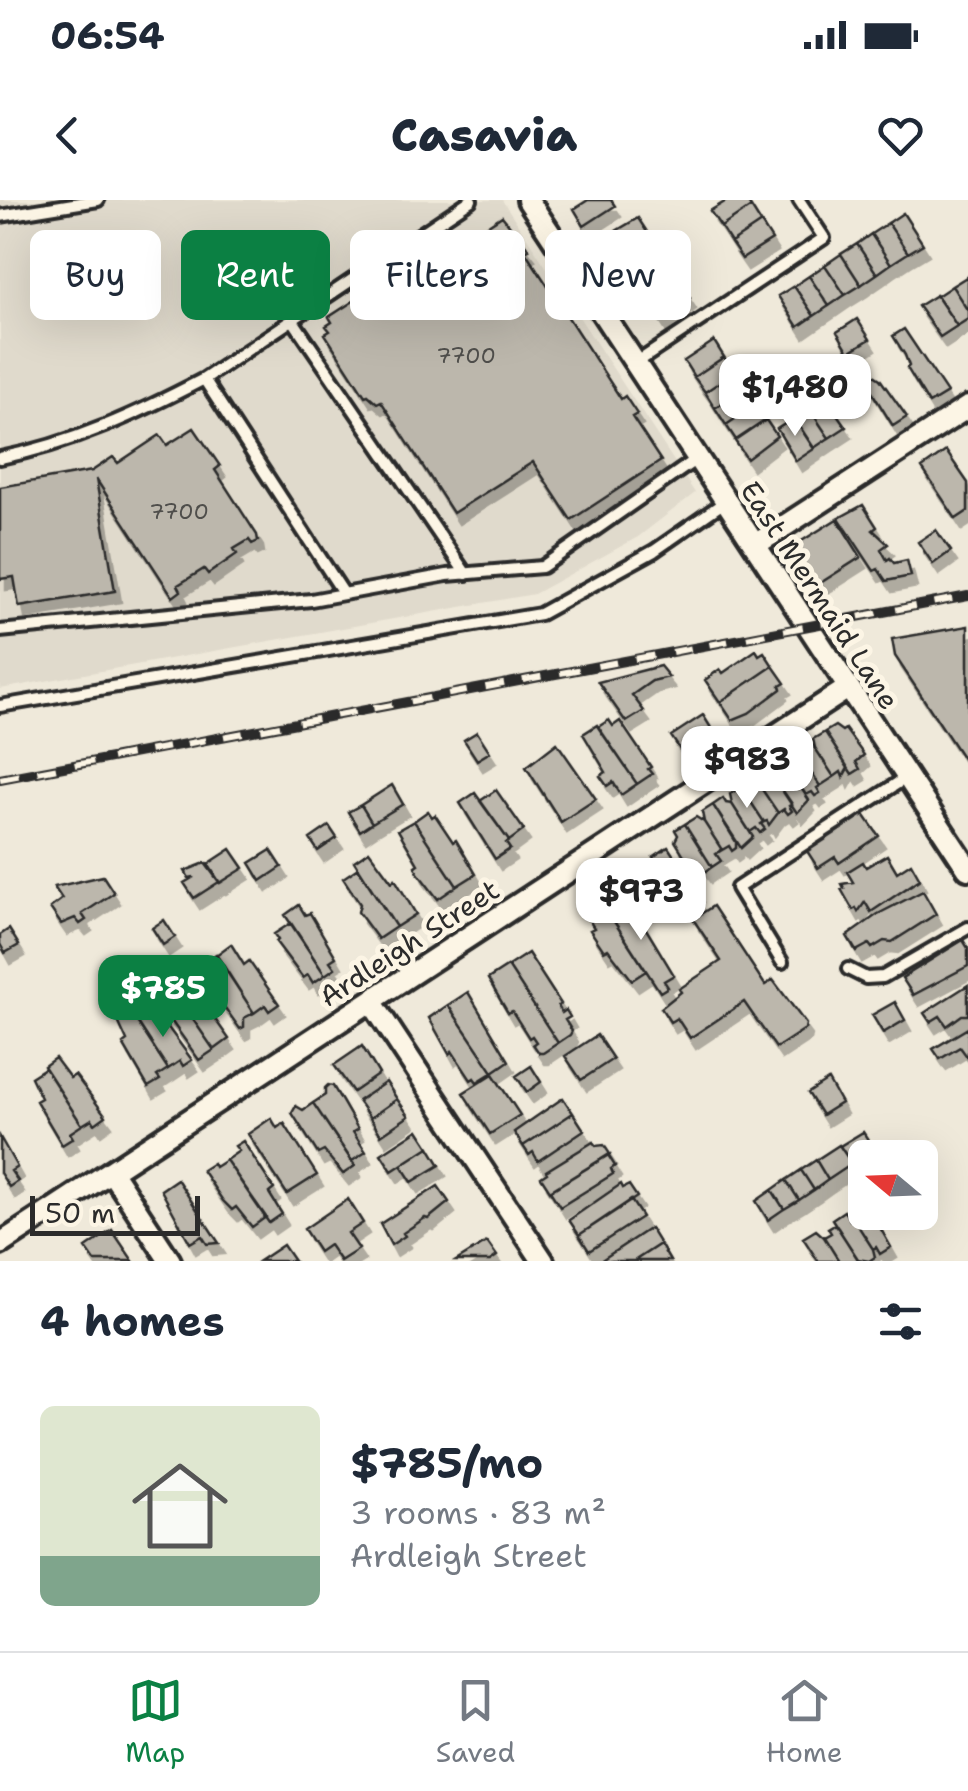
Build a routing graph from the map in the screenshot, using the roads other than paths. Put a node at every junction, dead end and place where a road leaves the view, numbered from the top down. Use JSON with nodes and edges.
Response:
{"nodes":[{"id":1,"x":98,"y":200,"type":"edge"},
{"id":2,"x":471,"y":200,"type":"edge"},
{"id":3,"x":528,"y":200,"type":"edge"},
{"id":4,"x":799,"y":200,"type":"edge"},
{"id":5,"x":30,"y":205,"type":"edge"},
{"id":6,"x":0,"y":216,"type":"edge"},
{"id":7,"x":330,"y":294,"type":"edge"},
{"id":8,"x":291,"y":320,"type":"edge"},
{"id":9,"x":293,"y":320,"type":"edge"},
{"id":10,"x":636,"y":364,"type":"junction"},
{"id":11,"x":204,"y":379,"type":"junction"},
{"id":12,"x":968,"y":406,"type":"edge"},
{"id":13,"x":0,"y":458,"type":"edge"},
{"id":14,"x":698,"y":458,"type":"junction"},
{"id":15,"x":726,"y":501,"type":"junction"},
{"id":16,"x":755,"y":546,"type":"junction"},
{"id":17,"x":466,"y":574,"type":"junction"},
{"id":18,"x":344,"y":594,"type":"junction"},
{"id":19,"x":0,"y":631,"type":"edge"},
{"id":20,"x":848,"y":688,"type":"junction"},
{"id":21,"x":0,"y":706,"type":"edge"},
{"id":22,"x":907,"y":776,"type":"junction"},
{"id":23,"x":968,"y":869,"type":"edge"},
{"id":24,"x":968,"y":928,"type":"edge"},
{"id":25,"x":782,"y":962,"type":"dead end"},
{"id":26,"x":848,"y":969,"type":"dead end"},
{"id":27,"x":371,"y":1001,"type":"junction"},
{"id":28,"x":111,"y":1172,"type":"junction"},
{"id":29,"x":0,"y":1244,"type":"edge"},
{"id":30,"x":170,"y":1261,"type":"edge"},
{"id":31,"x":543,"y":1261,"type":"edge"}],
"edges":[{"from":1,"to":5,"type":"lane"},
{"from":2,"to":7,"type":"lane"},
{"from":3,"to":10,"type":"street","name":"East Mermaid Lane"},
{"from":4,"to":10,"type":"lane"},
{"from":5,"to":6,"type":"lane"},
{"from":8,"to":11,"type":"lane"},
{"from":9,"to":17,"type":"lane"},
{"from":10,"to":14,"type":"street","name":"East Mermaid Lane"},
{"from":11,"to":13,"type":"lane"},
{"from":11,"to":18,"type":"lane"},
{"from":12,"to":16,"type":"street"},
{"from":14,"to":15,"type":"street","name":"East Mermaid Lane"},
{"from":14,"to":17,"type":"lane"},
{"from":15,"to":16,"type":"street","name":"East Mermaid Lane"},
{"from":15,"to":21,"type":"lane"},
{"from":16,"to":20,"type":"street","name":"East Mermaid Lane"},
{"from":17,"to":18,"type":"lane"},
{"from":18,"to":19,"type":"lane"},
{"from":20,"to":22,"type":"street","name":"East Mermaid Lane"},
{"from":20,"to":27,"type":"street","name":"Ardleigh Street"},
{"from":22,"to":23,"type":"street","name":"East Mermaid Lane"},
{"from":22,"to":25,"type":"lane"},
{"from":24,"to":26,"type":"lane"},
{"from":27,"to":28,"type":"street","name":"Ardleigh Street"},
{"from":27,"to":31,"type":"street"},
{"from":28,"to":29,"type":"street","name":"Ardleigh Street"},
{"from":28,"to":30,"type":"street"}]}
